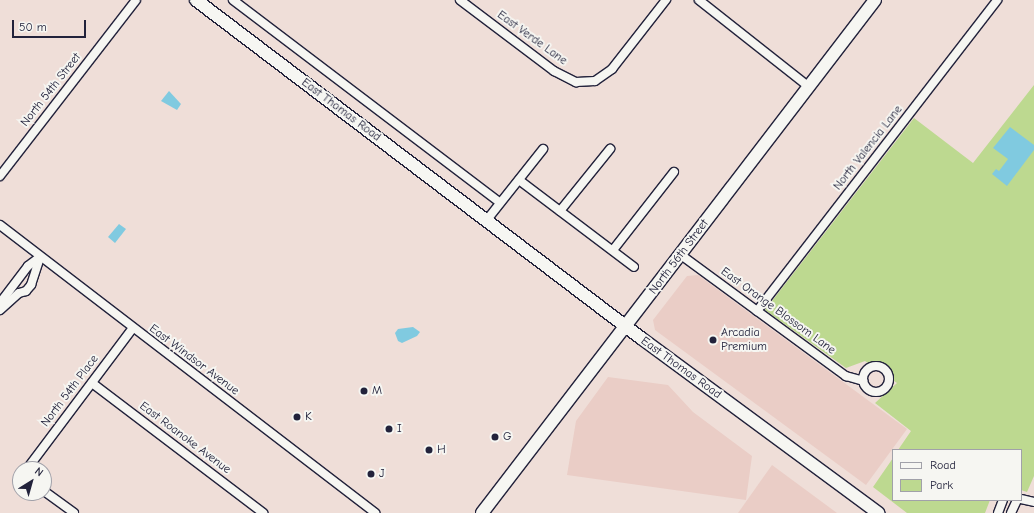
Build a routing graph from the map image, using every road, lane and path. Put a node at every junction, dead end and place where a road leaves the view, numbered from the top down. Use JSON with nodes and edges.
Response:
{"nodes":[{"id":1,"x":136,"y":0,"type":"edge"},
{"id":2,"x":196,"y":0,"type":"edge"},
{"id":3,"x":233,"y":0,"type":"edge"},
{"id":4,"x":460,"y":0,"type":"edge"},
{"id":5,"x":666,"y":0,"type":"edge"},
{"id":6,"x":699,"y":0,"type":"edge"},
{"id":7,"x":875,"y":0,"type":"edge"},
{"id":8,"x":997,"y":0,"type":"edge"},
{"id":9,"x":808,"y":86,"type":"junction"},
{"id":10,"x":544,"y":148,"type":"dead end"},
{"id":11,"x":610,"y":149,"type":"dead end"},
{"id":12,"x":674,"y":172,"type":"dead end"},
{"id":13,"x":0,"y":176,"type":"edge"},
{"id":14,"x":519,"y":180,"type":"junction"},
{"id":15,"x":499,"y":202,"type":"junction"},
{"id":16,"x":560,"y":211,"type":"junction"},
{"id":17,"x":486,"y":221,"type":"junction"},
{"id":18,"x":0,"y":225,"type":"edge"},
{"id":19,"x":613,"y":250,"type":"junction"},
{"id":20,"x":681,"y":254,"type":"junction"},
{"id":21,"x":40,"y":257,"type":"junction"},
{"id":22,"x":634,"y":267,"type":"dead end"},
{"id":23,"x":15,"y":290,"type":"junction"},
{"id":24,"x":0,"y":303,"type":"edge"},
{"id":25,"x":0,"y":310,"type":"edge"},
{"id":26,"x":757,"y":311,"type":"junction"},
{"id":27,"x":133,"y":328,"type":"junction"},
{"id":28,"x":626,"y":328,"type":"junction"},
{"id":29,"x":863,"y":381,"type":"dead end"},
{"id":30,"x":92,"y":383,"type":"junction"},
{"id":31,"x":33,"y":461,"type":"edge"},
{"id":32,"x":52,"y":497,"type":"edge"},
{"id":33,"x":1022,"y":499,"type":"edge"},
{"id":34,"x":1003,"y":501,"type":"edge"},
{"id":35,"x":1017,"y":501,"type":"edge"},
{"id":36,"x":1034,"y":502,"type":"edge"},
{"id":37,"x":74,"y":513,"type":"edge"},
{"id":38,"x":263,"y":513,"type":"edge"},
{"id":39,"x":375,"y":513,"type":"edge"},
{"id":40,"x":482,"y":513,"type":"edge"},
{"id":41,"x":878,"y":513,"type":"edge"},
{"id":42,"x":998,"y":513,"type":"edge"},
{"id":43,"x":1011,"y":513,"type":"edge"}],
"edges":[{"from":1,"to":13,"type":"street","name":"North 54th Street"},
{"from":2,"to":17,"type":"main road","name":"East Thomas Road"},
{"from":3,"to":15,"type":"street","name":"East Thomas Road"},
{"from":4,"to":5,"type":"street","name":"East Verde Lane"},
{"from":6,"to":9,"type":"street"},
{"from":7,"to":9,"type":"main road","name":"North 56th Street"},
{"from":8,"to":26,"type":"street","name":"North Valencia Lane"},
{"from":9,"to":20,"type":"main road","name":"North 56th Street"},
{"from":10,"to":14,"type":"street"},
{"from":11,"to":16,"type":"street"},
{"from":12,"to":19,"type":"street"},
{"from":14,"to":15,"type":"street"},
{"from":14,"to":16,"type":"street"},
{"from":15,"to":17,"type":"street"},
{"from":16,"to":19,"type":"street"},
{"from":17,"to":28,"type":"main road","name":"East Thomas Road"},
{"from":18,"to":21,"type":"street","name":"East Windsor Avenue"},
{"from":19,"to":22,"type":"street"},
{"from":20,"to":26,"type":"street","name":"East Orange Blossom Lane"},
{"from":20,"to":28,"type":"main road","name":"North 56th Street"},
{"from":21,"to":23,"type":"street"},
{"from":21,"to":23,"type":"street"},
{"from":21,"to":27,"type":"street","name":"East Windsor Avenue"},
{"from":23,"to":24,"type":"street"},
{"from":23,"to":25,"type":"street"},
{"from":26,"to":29,"type":"street","name":"East Orange Blossom Lane"},
{"from":27,"to":30,"type":"street","name":"North 54th Place"},
{"from":27,"to":39,"type":"street","name":"East Windsor Avenue"},
{"from":28,"to":40,"type":"main road","name":"North 56th Street"},
{"from":28,"to":41,"type":"main road","name":"East Thomas Road"},
{"from":30,"to":31,"type":"street","name":"North 54th Place"},
{"from":30,"to":38,"type":"street","name":"East Roanoke Avenue"},
{"from":32,"to":37,"type":"street"},
{"from":33,"to":36,"type":"street"},
{"from":34,"to":42,"type":"street"},
{"from":35,"to":43,"type":"street"}]}
